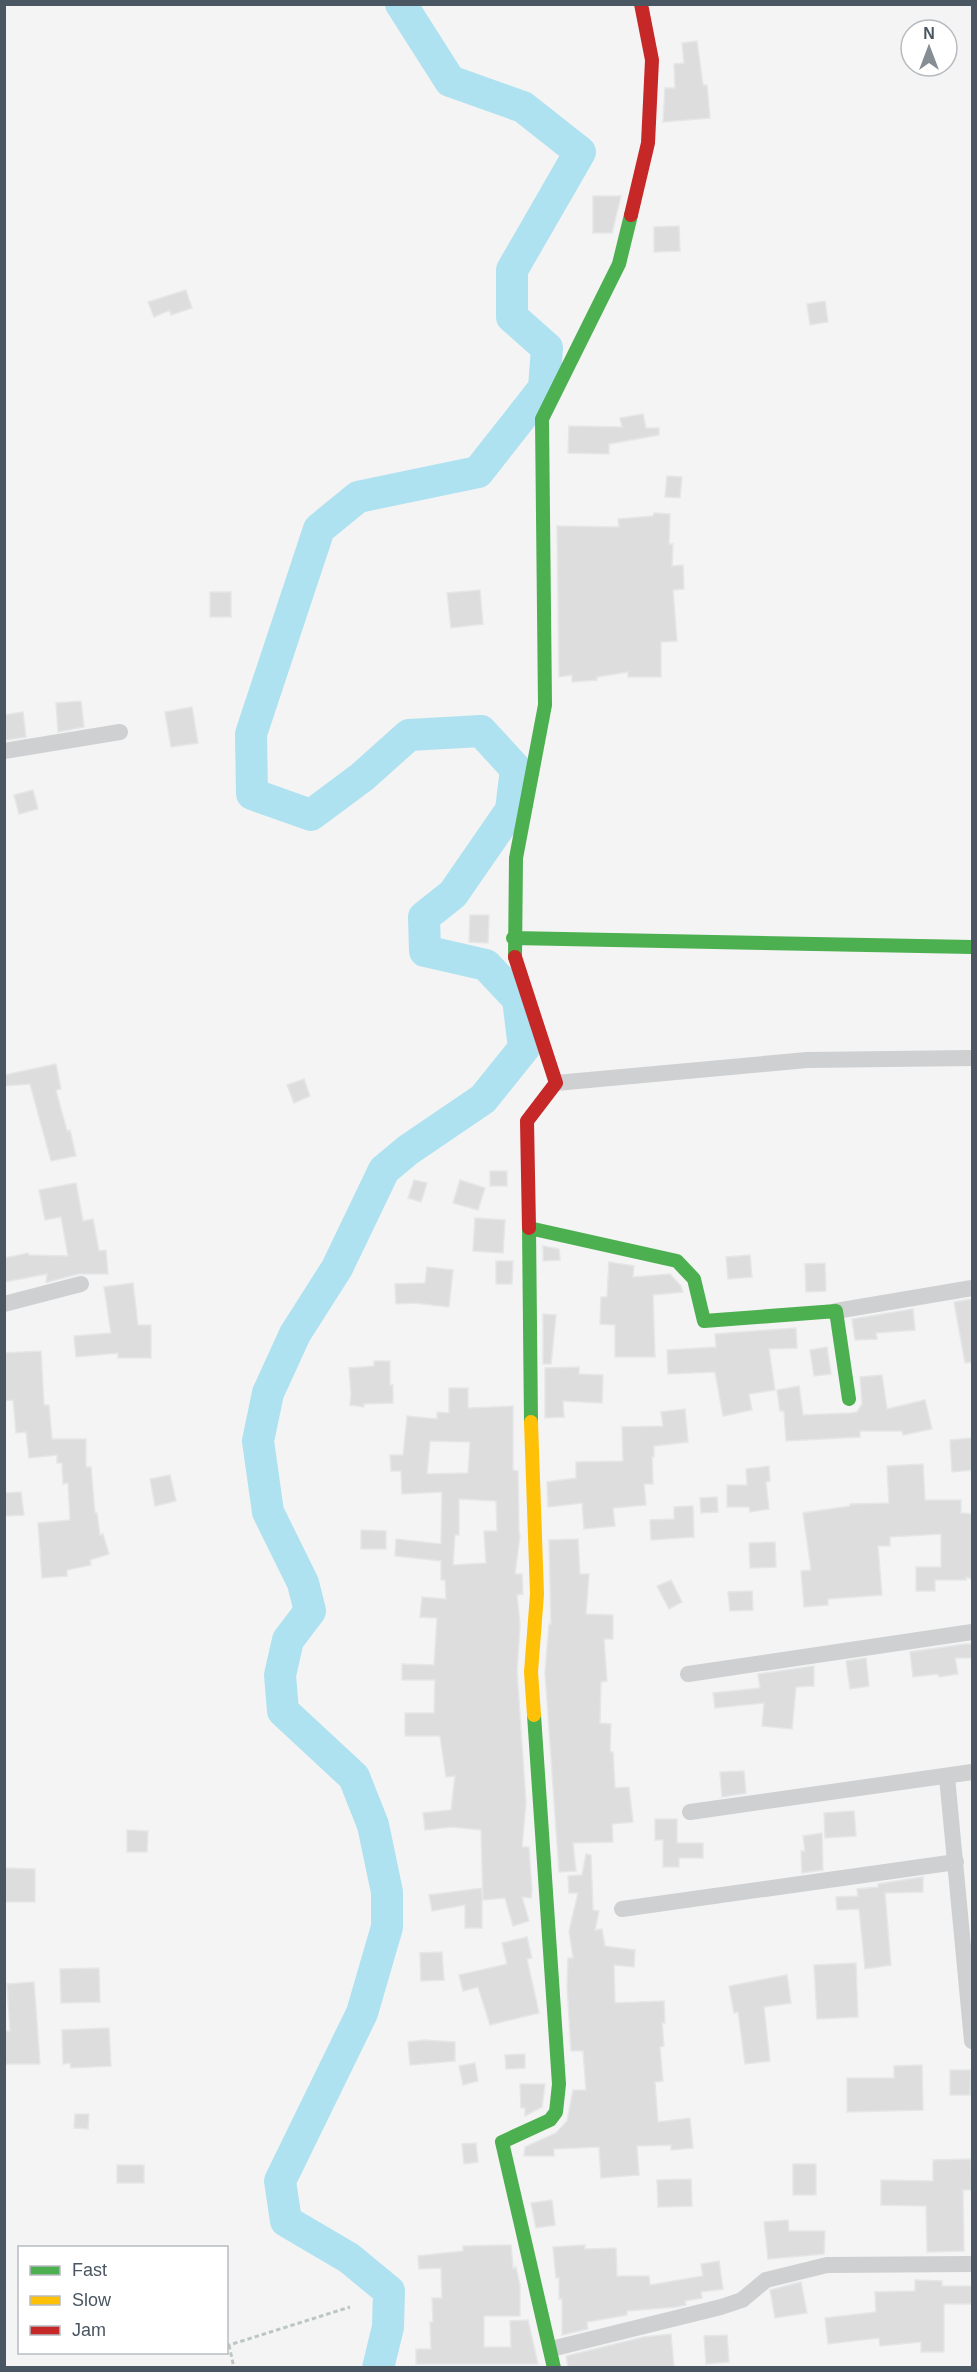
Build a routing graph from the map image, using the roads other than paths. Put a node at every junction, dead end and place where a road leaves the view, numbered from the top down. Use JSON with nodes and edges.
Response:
{"nodes":[{"id":1,"x":641,"y":4,"type":"edge"},
{"id":2,"x":120,"y":732,"type":"dead end"},
{"id":3,"x":4,"y":752,"type":"edge"},
{"id":4,"x":513,"y":938,"type":"junction"},
{"id":5,"x":972,"y":947,"type":"edge"},
{"id":6,"x":972,"y":1058,"type":"edge"},
{"id":7,"x":556,"y":1083,"type":"junction"},
{"id":8,"x":530,"y":1228,"type":"junction"},
{"id":9,"x":81,"y":1284,"type":"dead end"},
{"id":10,"x":972,"y":1288,"type":"edge"},
{"id":11,"x":4,"y":1304,"type":"edge"},
{"id":12,"x":836,"y":1311,"type":"junction"},
{"id":13,"x":849,"y":1399,"type":"dead end"},
{"id":14,"x":972,"y":1632,"type":"edge"},
{"id":15,"x":688,"y":1674,"type":"dead end"},
{"id":16,"x":972,"y":1772,"type":"edge"},
{"id":17,"x":947,"y":1777,"type":"junction"},
{"id":18,"x":690,"y":1812,"type":"dead end"},
{"id":19,"x":956,"y":1862,"type":"junction"},
{"id":20,"x":622,"y":1909,"type":"dead end"},
{"id":21,"x":972,"y":2041,"type":"edge"},
{"id":22,"x":972,"y":2264,"type":"edge"},
{"id":23,"x":551,"y":2349,"type":"junction"},
{"id":24,"x":554,"y":2367,"type":"edge"}],
"edges":[{"from":1,"to":4,"type":"street"},
{"from":2,"to":3,"type":"street"},
{"from":4,"to":5,"type":"street"},
{"from":4,"to":7,"type":"street"},
{"from":6,"to":7,"type":"street"},
{"from":7,"to":8,"type":"street"},
{"from":8,"to":12,"type":"street"},
{"from":8,"to":23,"type":"street"},
{"from":9,"to":11,"type":"street"},
{"from":10,"to":12,"type":"street"},
{"from":12,"to":13,"type":"street"},
{"from":14,"to":15,"type":"street"},
{"from":16,"to":17,"type":"street"},
{"from":17,"to":18,"type":"street"},
{"from":17,"to":19,"type":"street"},
{"from":19,"to":20,"type":"street"},
{"from":19,"to":21,"type":"street"},
{"from":22,"to":23,"type":"street"},
{"from":23,"to":24,"type":"street"}]}
